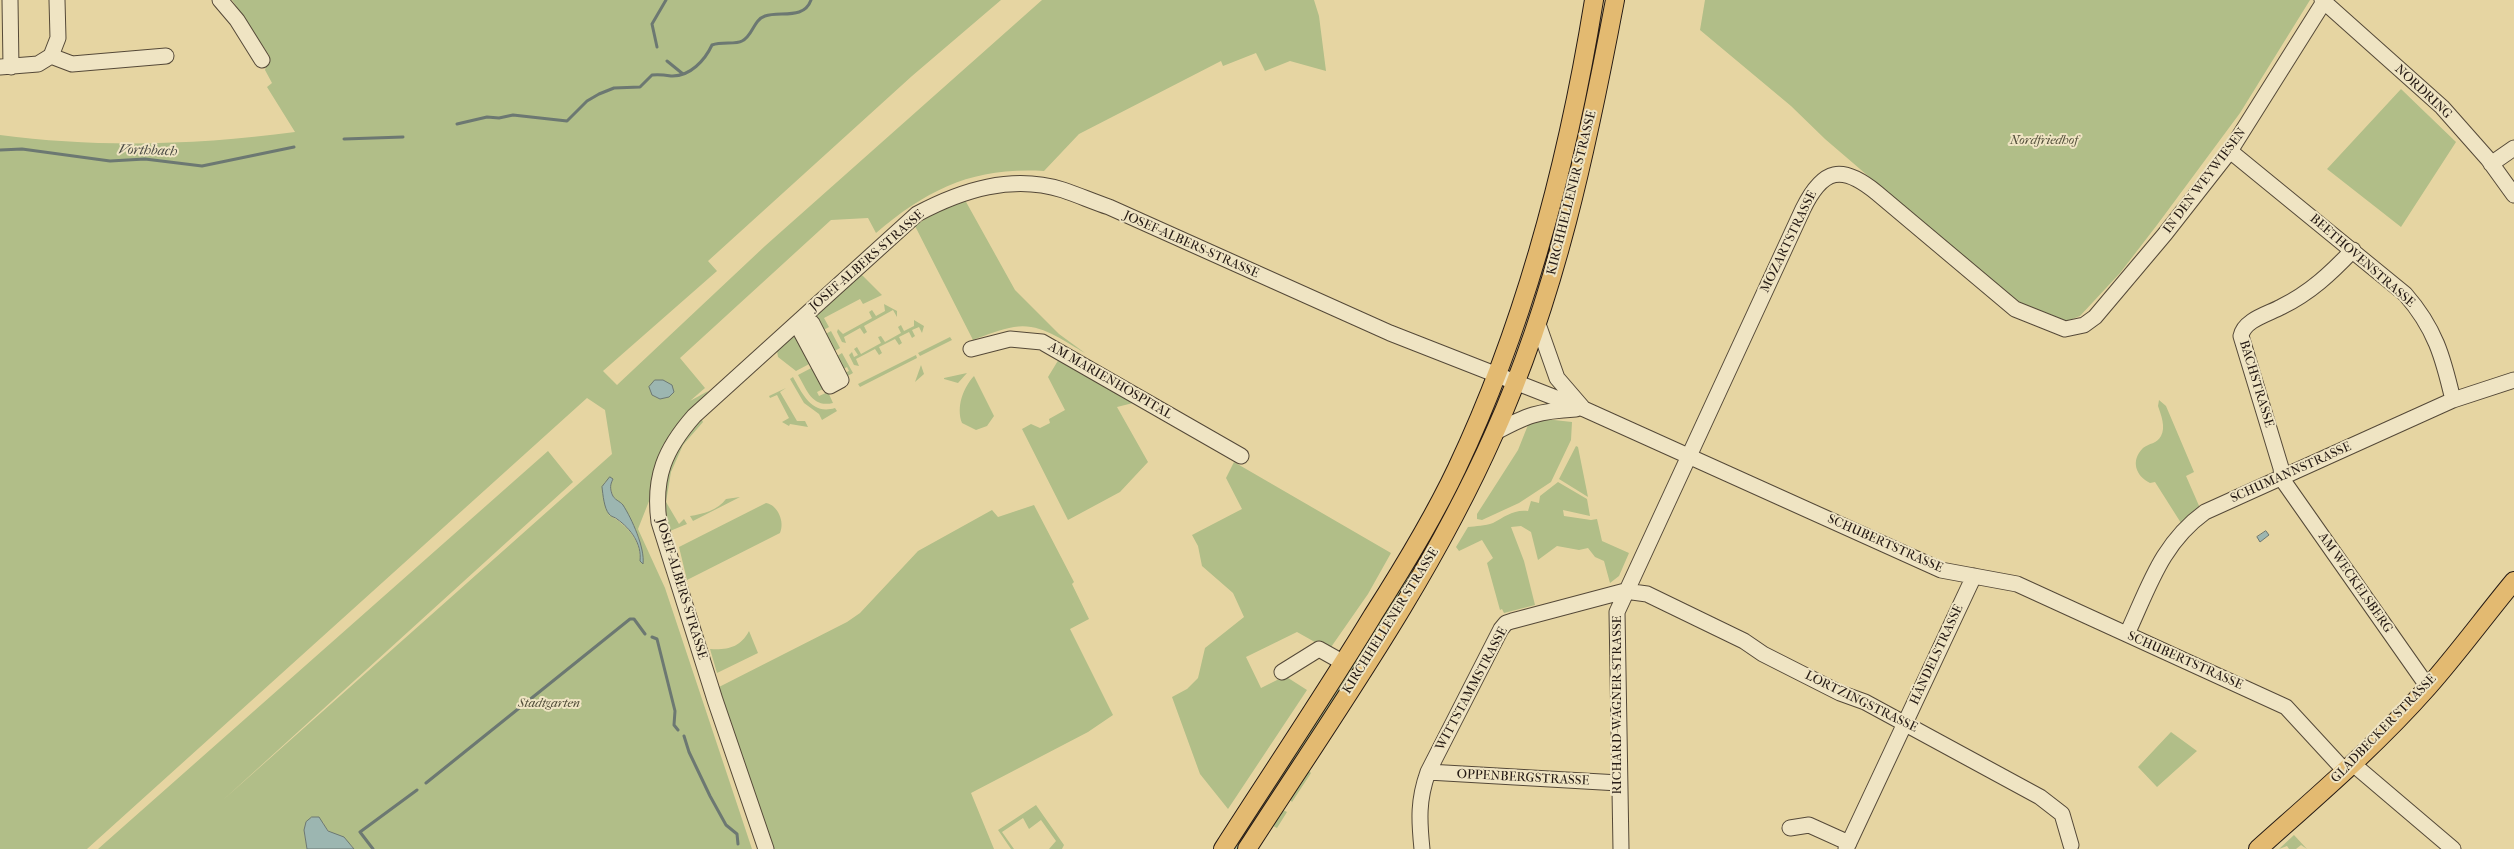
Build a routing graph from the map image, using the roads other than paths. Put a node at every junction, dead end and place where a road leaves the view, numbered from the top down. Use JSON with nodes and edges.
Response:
{"nodes":[{"id":1,"x":10,"y":0,"type":"edge"},
{"id":2,"x":57,"y":0,"type":"edge"},
{"id":3,"x":220,"y":0,"type":"edge"},
{"id":4,"x":1594,"y":0,"type":"edge"},
{"id":5,"x":1614,"y":0,"type":"edge"},
{"id":6,"x":2324,"y":1,"type":"edge"},
{"id":7,"x":51,"y":56,"type":"junction"},
{"id":8,"x":166,"y":56,"type":"dead end"},
{"id":9,"x":262,"y":60,"type":"dead end"},
{"id":10,"x":6,"y":67,"type":"edge"},
{"id":11,"x":2514,"y":148,"type":"edge"},
{"id":12,"x":2230,"y":151,"type":"junction"},
{"id":13,"x":2491,"y":164,"type":"junction"},
{"id":14,"x":2514,"y":195,"type":"edge"},
{"id":15,"x":2353,"y":250,"type":"junction"},
{"id":16,"x":1538,"y":324,"type":"junction"},
{"id":17,"x":2056,"y":327,"type":"joint"},
{"id":18,"x":971,"y":348,"type":"dead end"},
{"id":19,"x":1498,"y":375,"type":"junction"},
{"id":20,"x":2514,"y":380,"type":"edge"},
{"id":21,"x":1515,"y":382,"type":"junction"},
{"id":22,"x":2453,"y":400,"type":"junction"},
{"id":23,"x":1584,"y":409,"type":"junction"},
{"id":24,"x":1494,"y":433,"type":"junction"},
{"id":25,"x":1241,"y":456,"type":"dead end"},
{"id":26,"x":1688,"y":456,"type":"junction"},
{"id":27,"x":2282,"y":479,"type":"junction"},
{"id":28,"x":1974,"y":576,"type":"junction"},
{"id":29,"x":2514,"y":581,"type":"edge"},
{"id":30,"x":1625,"y":591,"type":"junction"},
{"id":31,"x":2126,"y":634,"type":"junction"},
{"id":32,"x":1344,"y":663,"type":"junction"},
{"id":33,"x":1282,"y":672,"type":"dead end"},
{"id":34,"x":2428,"y":687,"type":"junction"},
{"id":35,"x":1905,"y":723,"type":"junction"},
{"id":36,"x":2349,"y":767,"type":"junction"},
{"id":37,"x":1428,"y":772,"type":"junction"},
{"id":38,"x":1619,"y":783,"type":"junction"},
{"id":39,"x":1790,"y":828,"type":"dead end"},
{"id":40,"x":2071,"y":845,"type":"dead end"},
{"id":41,"x":1847,"y":846,"type":"edge"},
{"id":42,"x":766,"y":849,"type":"edge"},
{"id":43,"x":1224,"y":849,"type":"edge"},
{"id":44,"x":1247,"y":849,"type":"edge"},
{"id":45,"x":1422,"y":849,"type":"edge"},
{"id":46,"x":1621,"y":849,"type":"edge"},
{"id":47,"x":2258,"y":849,"type":"edge"},
{"id":48,"x":2453,"y":849,"type":"edge"}],
"edges":[{"from":1,"to":10,"type":"street"},
{"from":2,"to":7,"type":"street"},
{"from":3,"to":9,"type":"street"},
{"from":4,"to":19,"type":"main road","name":"KIRCHHELLENER STRASSE"},
{"from":5,"to":16,"type":"main road","name":"KIRCHHELLENER STRASSE"},
{"from":6,"to":12,"type":"street","name":"IN DEN WEYWIESEN"},
{"from":6,"to":13,"type":"street","name":"NORDRING"},
{"from":7,"to":8,"type":"street"},
{"from":7,"to":10,"type":"street"},
{"from":11,"to":13,"type":"street"},
{"from":12,"to":15,"type":"street","name":"BEETHOVENSTRASSE"},
{"from":12,"to":17,"type":"street","name":"IN DEN WEYWIESEN"},
{"from":13,"to":14,"type":"street","name":"NORDRING"},
{"from":15,"to":22,"type":"street","name":"BEETHOVENSTRASSE"},
{"from":15,"to":27,"type":"street","name":"BACHSTRASSE"},
{"from":16,"to":21,"type":"main road","name":"KIRCHHELLENER STRASSE"},
{"from":16,"to":23,"type":"street","name":"SCHUBERTSTRASSE"},
{"from":17,"to":26,"type":"street","name":"MOZARTSTRASSE"},
{"from":18,"to":25,"type":"street","name":"AM MARIENHOSPITAL"},
{"from":19,"to":21,"type":"street"},
{"from":19,"to":32,"type":"main road","name":"KIRCHHELLENER STRASSE"},
{"from":19,"to":42,"type":"street","name":"JOSEF-ALBERS-STRASSE"},
{"from":20,"to":22,"type":"street","name":"SCHUMANNSTRASSE"},
{"from":21,"to":23,"type":"street","name":"SCHUBERTSTRASSE"},
{"from":21,"to":24,"type":"main road","name":"KIRCHHELLENER STRASSE"},
{"from":22,"to":27,"type":"street","name":"SCHUMANNSTRASSE"},
{"from":23,"to":24,"type":"street","name":"SCHUBERTSTRASSE"},
{"from":23,"to":26,"type":"street","name":"SCHUBERTSTRASSE"},
{"from":24,"to":44,"type":"main road","name":"KIRCHHELLENER STRASSE"},
{"from":26,"to":28,"type":"street","name":"SCHUBERTSTRASSE"},
{"from":26,"to":30,"type":"street","name":"RICHARD-WAGNER-STRASSE"},
{"from":27,"to":31,"type":"street","name":"SCHUMANNSTRASSE"},
{"from":27,"to":34,"type":"street","name":"AM WECKELSBERG"},
{"from":28,"to":31,"type":"street","name":"SCHUBERTSTRASSE"},
{"from":28,"to":35,"type":"street","name":"HÄNDELSTRASSE"},
{"from":29,"to":34,"type":"main road","name":"GLADBECKER STRASSE"},
{"from":30,"to":35,"type":"street","name":"LORTZINGSTRASSE"},
{"from":30,"to":37,"type":"street","name":"WITTSTAMMSTRASSE"},
{"from":30,"to":38,"type":"street","name":"RICHARD-WAGNER-STRASSE"},
{"from":31,"to":36,"type":"street","name":"SCHUBERTSTRASSE"},
{"from":32,"to":33,"type":"street","name":"KIRCHHELLENER STRASSE"},
{"from":32,"to":43,"type":"main road","name":"KIRCHHELLENER STRASSE"},
{"from":34,"to":36,"type":"main road","name":"GLADBECKER STRASSE"},
{"from":35,"to":40,"type":"street","name":"LORTZINGSTRASSE"},
{"from":35,"to":41,"type":"street","name":"HÄNDELSTRASSE"},
{"from":36,"to":47,"type":"main road","name":"GLADBECKER STRASSE"},
{"from":36,"to":48,"type":"street","name":"SCHUBERTSTRASSE"},
{"from":37,"to":38,"type":"street","name":"OPPENBERGSTRASSE"},
{"from":37,"to":45,"type":"street","name":"WITTSTAMMSTRASSE"},
{"from":38,"to":46,"type":"street","name":"RICHARD-WAGNER-STRASSE"},
{"from":39,"to":41,"type":"street","name":"HÄNDELSTRASSE"}]}
